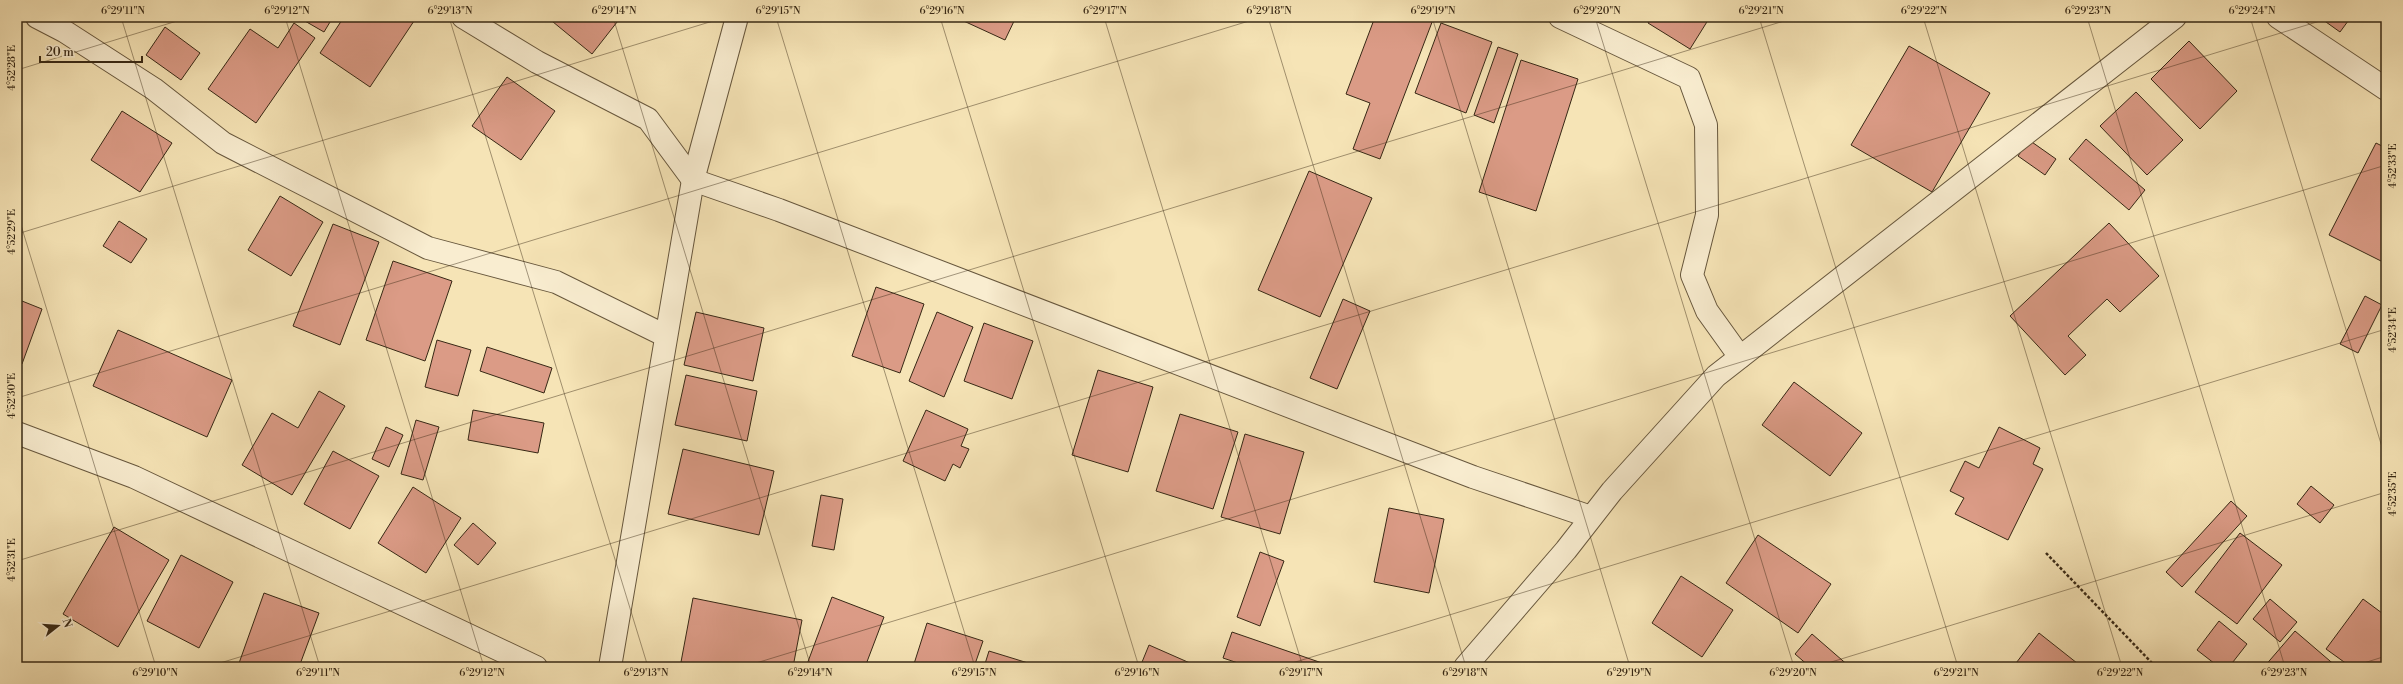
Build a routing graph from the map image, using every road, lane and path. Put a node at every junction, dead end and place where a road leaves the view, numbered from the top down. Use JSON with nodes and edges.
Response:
{"nodes":[{"id":1,"x":37,"y":17,"type":"edge"},
{"id":2,"x":463,"y":17,"type":"edge"},
{"id":3,"x":737,"y":17,"type":"edge"},
{"id":4,"x":1560,"y":17,"type":"edge"},
{"id":5,"x":2175,"y":17,"type":"edge"},
{"id":6,"x":2278,"y":17,"type":"edge"},
{"id":7,"x":2386,"y":89,"type":"edge"},
{"id":8,"x":693,"y":180,"type":"junction"},
{"id":9,"x":666,"y":336,"type":"junction"},
{"id":10,"x":1740,"y":357,"type":"junction"},
{"id":11,"x":17,"y":433,"type":"edge"},
{"id":12,"x":1591,"y":517,"type":"junction"},
{"id":13,"x":2046,"y":553,"type":"dead end"},
{"id":14,"x":536,"y":667,"type":"edge"},
{"id":15,"x":610,"y":667,"type":"edge"},
{"id":16,"x":1465,"y":667,"type":"edge"},
{"id":17,"x":2159,"y":667,"type":"edge"}],
"edges":[{"from":1,"to":9,"type":"street"},
{"from":2,"to":8,"type":"street"},
{"from":3,"to":8,"type":"street"},
{"from":4,"to":10,"type":"street"},
{"from":5,"to":10,"type":"street"},
{"from":6,"to":7,"type":"street"},
{"from":8,"to":9,"type":"street"},
{"from":8,"to":12,"type":"street"},
{"from":9,"to":15,"type":"street"},
{"from":10,"to":12,"type":"street"},
{"from":11,"to":14,"type":"street"},
{"from":12,"to":16,"type":"street"},
{"from":13,"to":17,"type":"path"}]}
